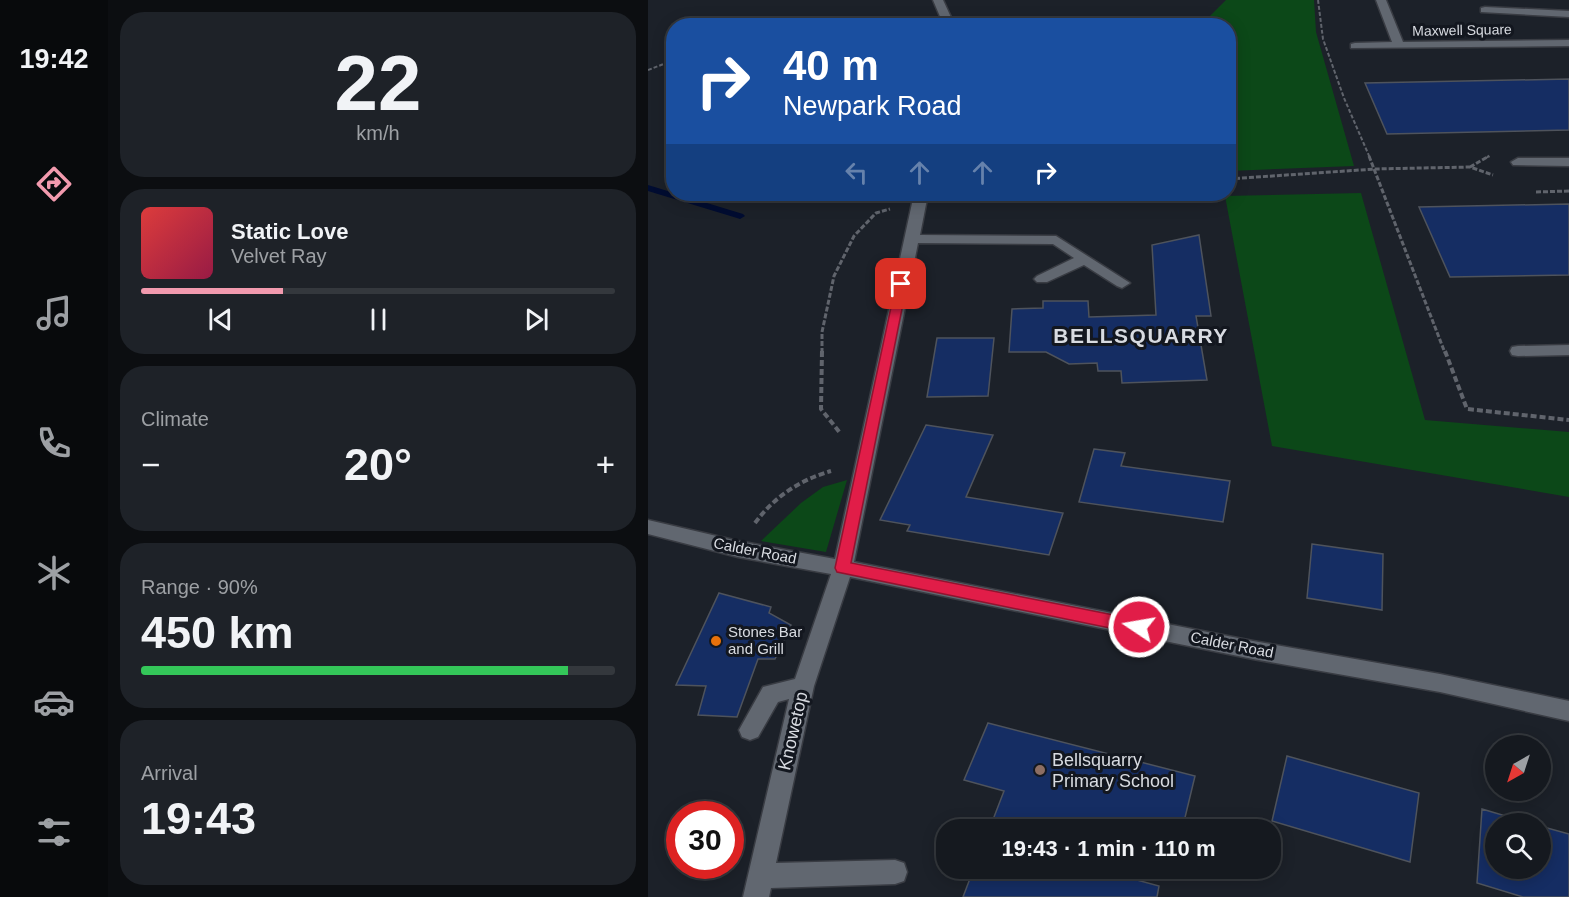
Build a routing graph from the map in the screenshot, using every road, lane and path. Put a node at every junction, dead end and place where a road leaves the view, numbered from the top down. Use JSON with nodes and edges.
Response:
{"nodes":[{"id":1,"x":938,"y":0,"type":"edge"},
{"id":2,"x":1318,"y":0,"type":"edge"},
{"id":3,"x":1381,"y":0,"type":"edge"},
{"id":4,"x":1485,"y":10,"type":"dead end"},
{"id":5,"x":1569,"y":14,"type":"edge"},
{"id":6,"x":947,"y":18,"type":"edge"},
{"id":7,"x":1569,"y":43,"type":"edge"},
{"id":8,"x":1399,"y":45,"type":"junction"},
{"id":9,"x":1355,"y":46,"type":"dead end"},
{"id":10,"x":666,"y":63,"type":"edge"},
{"id":11,"x":648,"y":70,"type":"edge"},
{"id":12,"x":1518,"y":162,"type":"dead end"},
{"id":13,"x":1569,"y":162,"type":"edge"},
{"id":14,"x":1470,"y":167,"type":"dead end"},
{"id":15,"x":1375,"y":169,"type":"junction"},
{"id":16,"x":1236,"y":178,"type":"edge"},
{"id":17,"x":1569,"y":191,"type":"edge"},
{"id":18,"x":1536,"y":192,"type":"dead end"},
{"id":19,"x":911,"y":201,"type":"edge"},
{"id":20,"x":919,"y":201,"type":"edge"},
{"id":21,"x":911,"y":239,"type":"junction"},
{"id":22,"x":1085,"y":259,"type":"junction"},
{"id":23,"x":1042,"y":279,"type":"dead end"},
{"id":24,"x":1122,"y":283,"type":"dead end"},
{"id":25,"x":1569,"y":350,"type":"edge"},
{"id":26,"x":1518,"y":351,"type":"dead end"},
{"id":27,"x":1569,"y":420,"type":"edge"},
{"id":28,"x":863,"y":463,"type":"junction"},
{"id":29,"x":648,"y":527,"type":"edge"},
{"id":30,"x":738,"y":549,"type":"junction"},
{"id":31,"x":843,"y":568,"type":"junction"},
{"id":32,"x":803,"y":686,"type":"junction"},
{"id":33,"x":1569,"y":711,"type":"edge"},
{"id":34,"x":750,"y":730,"type":"dead end"},
{"id":35,"x":895,"y":872,"type":"dead end"},
{"id":36,"x":758,"y":886,"type":"edge"}],
"edges":[{"from":1,"to":6,"type":"street"},
{"from":2,"to":15,"type":"path"},
{"from":3,"to":8,"type":"street"},
{"from":4,"to":5,"type":"street"},
{"from":7,"to":8,"type":"street","name":"Maxwell Square"},
{"from":8,"to":9,"type":"street","name":"Maxwell Square"},
{"from":10,"to":11,"type":"path"},
{"from":12,"to":13,"type":"street"},
{"from":14,"to":15,"type":"path"},
{"from":15,"to":16,"type":"path"},
{"from":15,"to":27,"type":"path"},
{"from":17,"to":18,"type":"path"},
{"from":19,"to":28,"type":"path"},
{"from":20,"to":21,"type":"street","name":"Knowetop"},
{"from":21,"to":22,"type":"street"},
{"from":21,"to":28,"type":"street","name":"Knowetop"},
{"from":22,"to":23,"type":"street"},
{"from":22,"to":24,"type":"street"},
{"from":25,"to":26,"type":"street"},
{"from":28,"to":30,"type":"path"},
{"from":28,"to":31,"type":"street","name":"Knowetop"},
{"from":29,"to":30,"type":"street","name":"Calder Road"},
{"from":30,"to":31,"type":"street","name":"Calder Road"},
{"from":31,"to":32,"type":"street","name":"Knowetop"},
{"from":31,"to":33,"type":"street","name":"Calder Road"},
{"from":32,"to":34,"type":"street"},
{"from":32,"to":36,"type":"street","name":"Knowetop"},
{"from":35,"to":36,"type":"street"}]}
